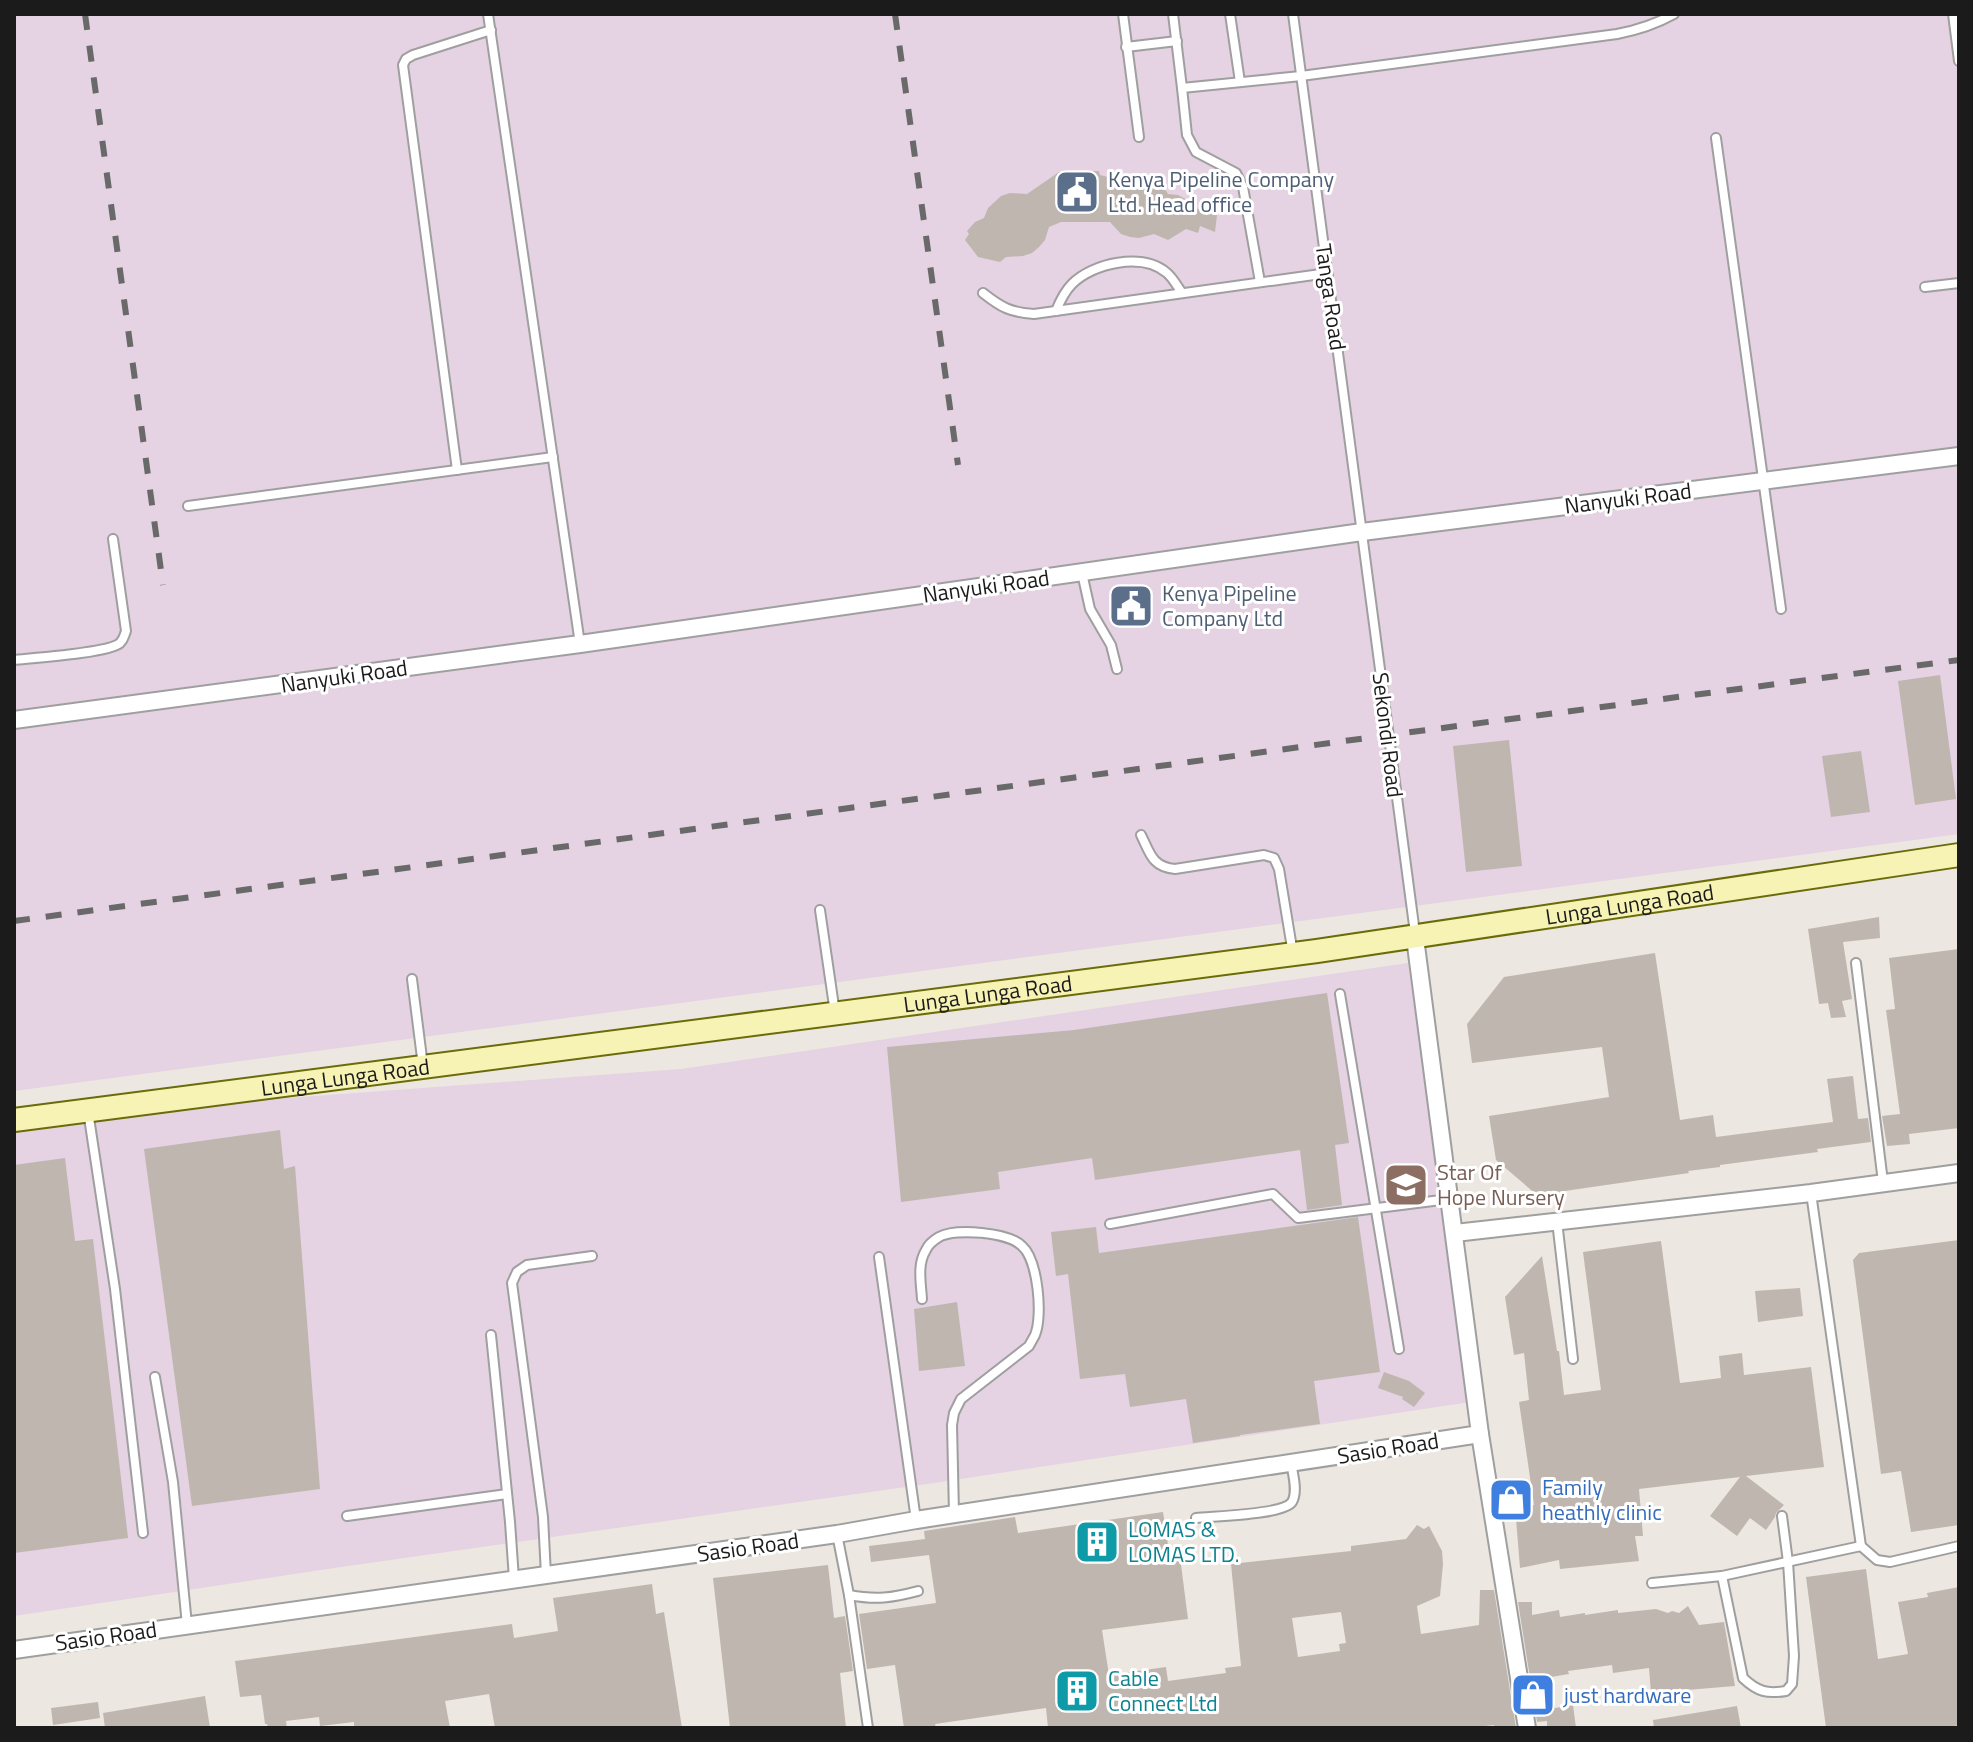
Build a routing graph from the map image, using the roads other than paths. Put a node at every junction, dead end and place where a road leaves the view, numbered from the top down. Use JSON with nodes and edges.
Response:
{"nodes":[{"id":1,"x":488,"y":14,"type":"edge"},
{"id":2,"x":1123,"y":14,"type":"edge"},
{"id":3,"x":1173,"y":14,"type":"edge"},
{"id":4,"x":1230,"y":14,"type":"edge"},
{"id":5,"x":1293,"y":14,"type":"edge"},
{"id":6,"x":1674,"y":14,"type":"edge"},
{"id":7,"x":1953,"y":14,"type":"edge"},
{"id":8,"x":1661,"y":18,"type":"edge"},
{"id":9,"x":491,"y":30,"type":"junction"},
{"id":10,"x":1177,"y":41,"type":"junction"},
{"id":11,"x":1126,"y":47,"type":"junction"},
{"id":12,"x":1959,"y":61,"type":"edge"},
{"id":13,"x":1301,"y":76,"type":"junction"},
{"id":14,"x":1240,"y":82,"type":"junction"},
{"id":15,"x":1182,"y":88,"type":"junction"},
{"id":16,"x":1139,"y":137,"type":"dead end"},
{"id":17,"x":1716,"y":138,"type":"dead end"},
{"id":18,"x":1328,"y":273,"type":"junction"},
{"id":19,"x":1260,"y":282,"type":"junction"},
{"id":20,"x":1959,"y":283,"type":"edge"},
{"id":21,"x":1925,"y":287,"type":"dead end"},
{"id":22,"x":983,"y":293,"type":"dead end"},
{"id":23,"x":1182,"y":293,"type":"junction"},
{"id":24,"x":1056,"y":311,"type":"junction"},
{"id":25,"x":1959,"y":456,"type":"edge"},
{"id":26,"x":553,"y":457,"type":"junction"},
{"id":27,"x":457,"y":470,"type":"junction"},
{"id":28,"x":1763,"y":481,"type":"junction"},
{"id":29,"x":188,"y":506,"type":"dead end"},
{"id":30,"x":1362,"y":532,"type":"junction"},
{"id":31,"x":113,"y":539,"type":"dead end"},
{"id":32,"x":1082,"y":572,"type":"junction"},
{"id":33,"x":1781,"y":609,"type":"dead end"},
{"id":34,"x":580,"y":644,"type":"junction"},
{"id":35,"x":14,"y":660,"type":"edge"},
{"id":36,"x":1117,"y":669,"type":"dead end"},
{"id":37,"x":14,"y":720,"type":"edge"},
{"id":38,"x":1141,"y":835,"type":"dead end"},
{"id":39,"x":1959,"y":855,"type":"edge"},
{"id":40,"x":820,"y":910,"type":"dead end"},
{"id":41,"x":1415,"y":938,"type":"junction"},
{"id":42,"x":1293,"y":954,"type":"junction"},
{"id":43,"x":1856,"y":963,"type":"dead end"},
{"id":44,"x":412,"y":979,"type":"dead end"},
{"id":45,"x":1340,"y":994,"type":"dead end"},
{"id":46,"x":835,"y":1014,"type":"junction"},
{"id":47,"x":424,"y":1067,"type":"junction"},
{"id":48,"x":88,"y":1111,"type":"junction"},
{"id":49,"x":14,"y":1120,"type":"edge"},
{"id":50,"x":1959,"y":1173,"type":"edge"},
{"id":51,"x":1883,"y":1182,"type":"junction"},
{"id":52,"x":1811,"y":1193,"type":"junction"},
{"id":53,"x":1449,"y":1199,"type":"junction"},
{"id":54,"x":1376,"y":1207,"type":"junction"},
{"id":55,"x":1557,"y":1221,"type":"junction"},
{"id":56,"x":1110,"y":1224,"type":"dead end"},
{"id":57,"x":1455,"y":1233,"type":"junction"},
{"id":58,"x":592,"y":1256,"type":"dead end"},
{"id":59,"x":879,"y":1257,"type":"dead end"},
{"id":60,"x":922,"y":1299,"type":"dead end"},
{"id":61,"x":491,"y":1335,"type":"dead end"},
{"id":62,"x":1399,"y":1349,"type":"dead end"},
{"id":63,"x":1573,"y":1359,"type":"dead end"},
{"id":64,"x":155,"y":1377,"type":"dead end"},
{"id":65,"x":1480,"y":1434,"type":"junction"},
{"id":66,"x":1291,"y":1463,"type":"junction"},
{"id":67,"x":507,"y":1494,"type":"junction"},
{"id":68,"x":954,"y":1514,"type":"junction"},
{"id":69,"x":347,"y":1516,"type":"dead end"},
{"id":70,"x":1782,"y":1516,"type":"dead end"},
{"id":71,"x":1196,"y":1518,"type":"dead end"},
{"id":72,"x":916,"y":1520,"type":"junction"},
{"id":73,"x":143,"y":1533,"type":"dead end"},
{"id":74,"x":837,"y":1534,"type":"junction"},
{"id":75,"x":1861,"y":1546,"type":"junction"},
{"id":76,"x":1959,"y":1546,"type":"edge"},
{"id":77,"x":1788,"y":1562,"type":"junction"},
{"id":78,"x":546,"y":1575,"type":"junction"},
{"id":79,"x":1722,"y":1576,"type":"junction"},
{"id":80,"x":514,"y":1579,"type":"junction"},
{"id":81,"x":1652,"y":1583,"type":"dead end"},
{"id":82,"x":918,"y":1591,"type":"dead end"},
{"id":83,"x":849,"y":1595,"type":"junction"},
{"id":84,"x":187,"y":1625,"type":"junction"},
{"id":85,"x":14,"y":1650,"type":"edge"},
{"id":86,"x":868,"y":1728,"type":"edge"},
{"id":87,"x":1527,"y":1728,"type":"edge"}],
"edges":[{"from":1,"to":9,"type":"lane"},
{"from":2,"to":11,"type":"lane"},
{"from":3,"to":10,"type":"lane"},
{"from":4,"to":14,"type":"lane"},
{"from":5,"to":13,"type":"lane","name":"Tanga Road"},
{"from":6,"to":8,"type":"lane"},
{"from":7,"to":12,"type":"lane"},
{"from":8,"to":13,"type":"lane"},
{"from":9,"to":26,"type":"lane"},
{"from":9,"to":27,"type":"lane"},
{"from":10,"to":11,"type":"lane"},
{"from":10,"to":15,"type":"lane"},
{"from":11,"to":16,"type":"lane"},
{"from":13,"to":14,"type":"lane"},
{"from":13,"to":18,"type":"lane","name":"Tanga Road"},
{"from":14,"to":15,"type":"lane"},
{"from":15,"to":19,"type":"lane"},
{"from":17,"to":28,"type":"lane"},
{"from":18,"to":19,"type":"lane"},
{"from":18,"to":30,"type":"lane","name":"Tanga Road"},
{"from":19,"to":23,"type":"lane"},
{"from":20,"to":21,"type":"lane"},
{"from":22,"to":24,"type":"lane"},
{"from":23,"to":24,"type":"lane"},
{"from":23,"to":24,"type":"lane"},
{"from":25,"to":28,"type":"street","name":"Nanyuki Road"},
{"from":26,"to":27,"type":"lane"},
{"from":26,"to":34,"type":"lane"},
{"from":27,"to":29,"type":"lane"},
{"from":28,"to":30,"type":"street","name":"Nanyuki Road"},
{"from":28,"to":33,"type":"lane"},
{"from":30,"to":32,"type":"street","name":"Nanyuki Road"},
{"from":30,"to":41,"type":"lane","name":"Sekondi Road"},
{"from":31,"to":35,"type":"lane"},
{"from":32,"to":34,"type":"street","name":"Nanyuki Road"},
{"from":32,"to":36,"type":"lane"},
{"from":34,"to":37,"type":"street","name":"Nanyuki Road"},
{"from":38,"to":42,"type":"lane"},
{"from":39,"to":41,"type":"main road","name":"Lunga Lunga Road"},
{"from":40,"to":46,"type":"lane"},
{"from":41,"to":42,"type":"main road","name":"Lunga Lunga Road"},
{"from":41,"to":53,"type":"street"},
{"from":42,"to":46,"type":"main road","name":"Lunga Lunga Road"},
{"from":43,"to":51,"type":"lane"},
{"from":44,"to":47,"type":"lane"},
{"from":45,"to":54,"type":"lane"},
{"from":46,"to":47,"type":"main road","name":"Lunga Lunga Road"},
{"from":47,"to":48,"type":"main road","name":"Lunga Lunga Road"},
{"from":48,"to":49,"type":"main road","name":"Lunga Lunga Road"},
{"from":48,"to":73,"type":"lane"},
{"from":50,"to":51,"type":"street"},
{"from":51,"to":52,"type":"street"},
{"from":52,"to":55,"type":"street"},
{"from":52,"to":75,"type":"lane"},
{"from":53,"to":54,"type":"lane"},
{"from":53,"to":57,"type":"street"},
{"from":54,"to":56,"type":"lane"},
{"from":54,"to":62,"type":"lane"},
{"from":55,"to":57,"type":"street"},
{"from":55,"to":63,"type":"lane"},
{"from":57,"to":65,"type":"street"},
{"from":58,"to":78,"type":"lane"},
{"from":59,"to":72,"type":"lane"},
{"from":60,"to":68,"type":"lane"},
{"from":61,"to":67,"type":"lane"},
{"from":64,"to":84,"type":"lane"},
{"from":65,"to":66,"type":"street","name":"Sasio Road"},
{"from":65,"to":87,"type":"street"},
{"from":66,"to":68,"type":"street","name":"Sasio Road"},
{"from":66,"to":71,"type":"lane"},
{"from":67,"to":69,"type":"lane"},
{"from":67,"to":80,"type":"lane"},
{"from":68,"to":72,"type":"street","name":"Sasio Road"},
{"from":70,"to":77,"type":"lane"},
{"from":72,"to":74,"type":"street","name":"Sasio Road"},
{"from":74,"to":78,"type":"street","name":"Sasio Road"},
{"from":74,"to":83,"type":"lane"},
{"from":75,"to":76,"type":"lane"},
{"from":75,"to":77,"type":"lane"},
{"from":77,"to":79,"type":"lane"},
{"from":77,"to":79,"type":"lane"},
{"from":78,"to":80,"type":"street","name":"Sasio Road"},
{"from":79,"to":81,"type":"lane"},
{"from":80,"to":84,"type":"street","name":"Sasio Road"},
{"from":82,"to":83,"type":"lane"},
{"from":83,"to":86,"type":"lane"},
{"from":84,"to":85,"type":"street","name":"Sasio Road"}]}
